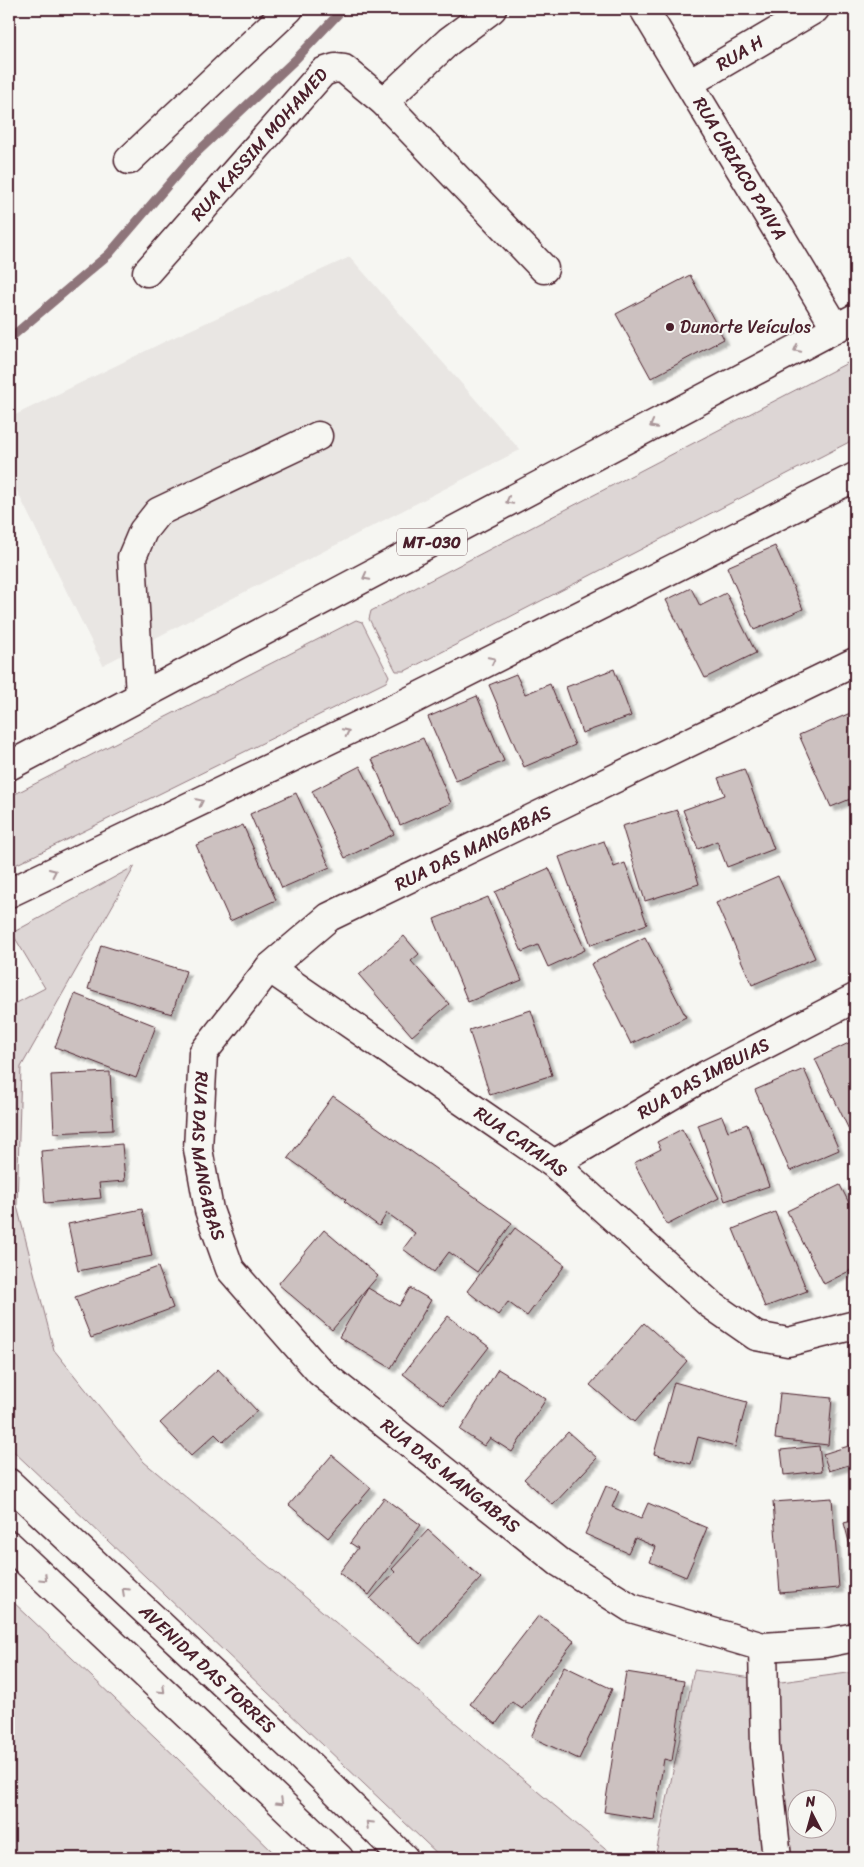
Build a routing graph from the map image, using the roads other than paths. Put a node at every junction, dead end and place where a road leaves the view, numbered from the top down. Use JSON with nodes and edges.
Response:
{"nodes":[{"id":1,"x":289,"y":9,"type":"edge"},
{"id":2,"x":492,"y":9,"type":"edge"},
{"id":3,"x":644,"y":9,"type":"edge"},
{"id":4,"x":815,"y":9,"type":"edge"},
{"id":5,"x":689,"y":83,"type":"junction"},
{"id":6,"x":384,"y":102,"type":"junction"},
{"id":7,"x":129,"y":160,"type":"dead end"},
{"id":8,"x":544,"y":269,"type":"dead end"},
{"id":9,"x":147,"y":272,"type":"dead end"},
{"id":10,"x":846,"y":323,"type":"edge"},
{"id":11,"x":318,"y":436,"type":"dead end"},
{"id":12,"x":855,"y":477,"type":"edge"},
{"id":13,"x":855,"y":662,"type":"edge"},
{"id":14,"x":140,"y":696,"type":"junction"},
{"id":15,"x":9,"y":766,"type":"edge"},
{"id":16,"x":9,"y":893,"type":"edge"},
{"id":17,"x":269,"y":968,"type":"junction"},
{"id":18,"x":855,"y":998,"type":"edge"},
{"id":19,"x":554,"y":1164,"type":"junction"},
{"id":20,"x":855,"y":1326,"type":"edge"},
{"id":21,"x":9,"y":1483,"type":"edge"},
{"id":22,"x":9,"y":1545,"type":"edge"},
{"id":23,"x":855,"y":1637,"type":"edge"},
{"id":24,"x":763,"y":1647,"type":"junction"},
{"id":25,"x":338,"y":1858,"type":"edge"},
{"id":26,"x":404,"y":1858,"type":"edge"},
{"id":27,"x":777,"y":1858,"type":"edge"}],
"edges":[{"from":1,"to":7,"type":"street"},
{"from":2,"to":6,"type":"street"},
{"from":3,"to":5,"type":"street","name":"RUA CIRIACO PAIVA"},
{"from":4,"to":5,"type":"street","name":"RUA H"},
{"from":5,"to":10,"type":"street","name":"RUA CIRIACO PAIVA"},
{"from":6,"to":8,"type":"street","name":"RUA KASSIM MOHAMED"},
{"from":6,"to":9,"type":"street","name":"RUA KASSIM MOHAMED"},
{"from":10,"to":14,"type":"street","number":"MT-030","one_way":true},
{"from":11,"to":14,"type":"street"},
{"from":16,"to":12,"type":"street","one_way":true},
{"from":13,"to":17,"type":"street","name":"RUA DAS MANGABAS"},
{"from":14,"to":15,"type":"street","number":"MT-030"},
{"from":17,"to":19,"type":"street","name":"RUA CATAIAS"},
{"from":17,"to":24,"type":"street","name":"RUA DAS MANGABAS"},
{"from":18,"to":19,"type":"street","name":"RUA DAS IMBUIAS"},
{"from":19,"to":20,"type":"street","name":"RUA CATAIAS"},
{"from":26,"to":21,"type":"street","name":"AVENIDA DAS TORRES","one_way":true},
{"from":22,"to":25,"type":"street","one_way":true},
{"from":23,"to":24,"type":"street","name":"RUA DAS MANGABAS"},
{"from":24,"to":27,"type":"street"}]}
